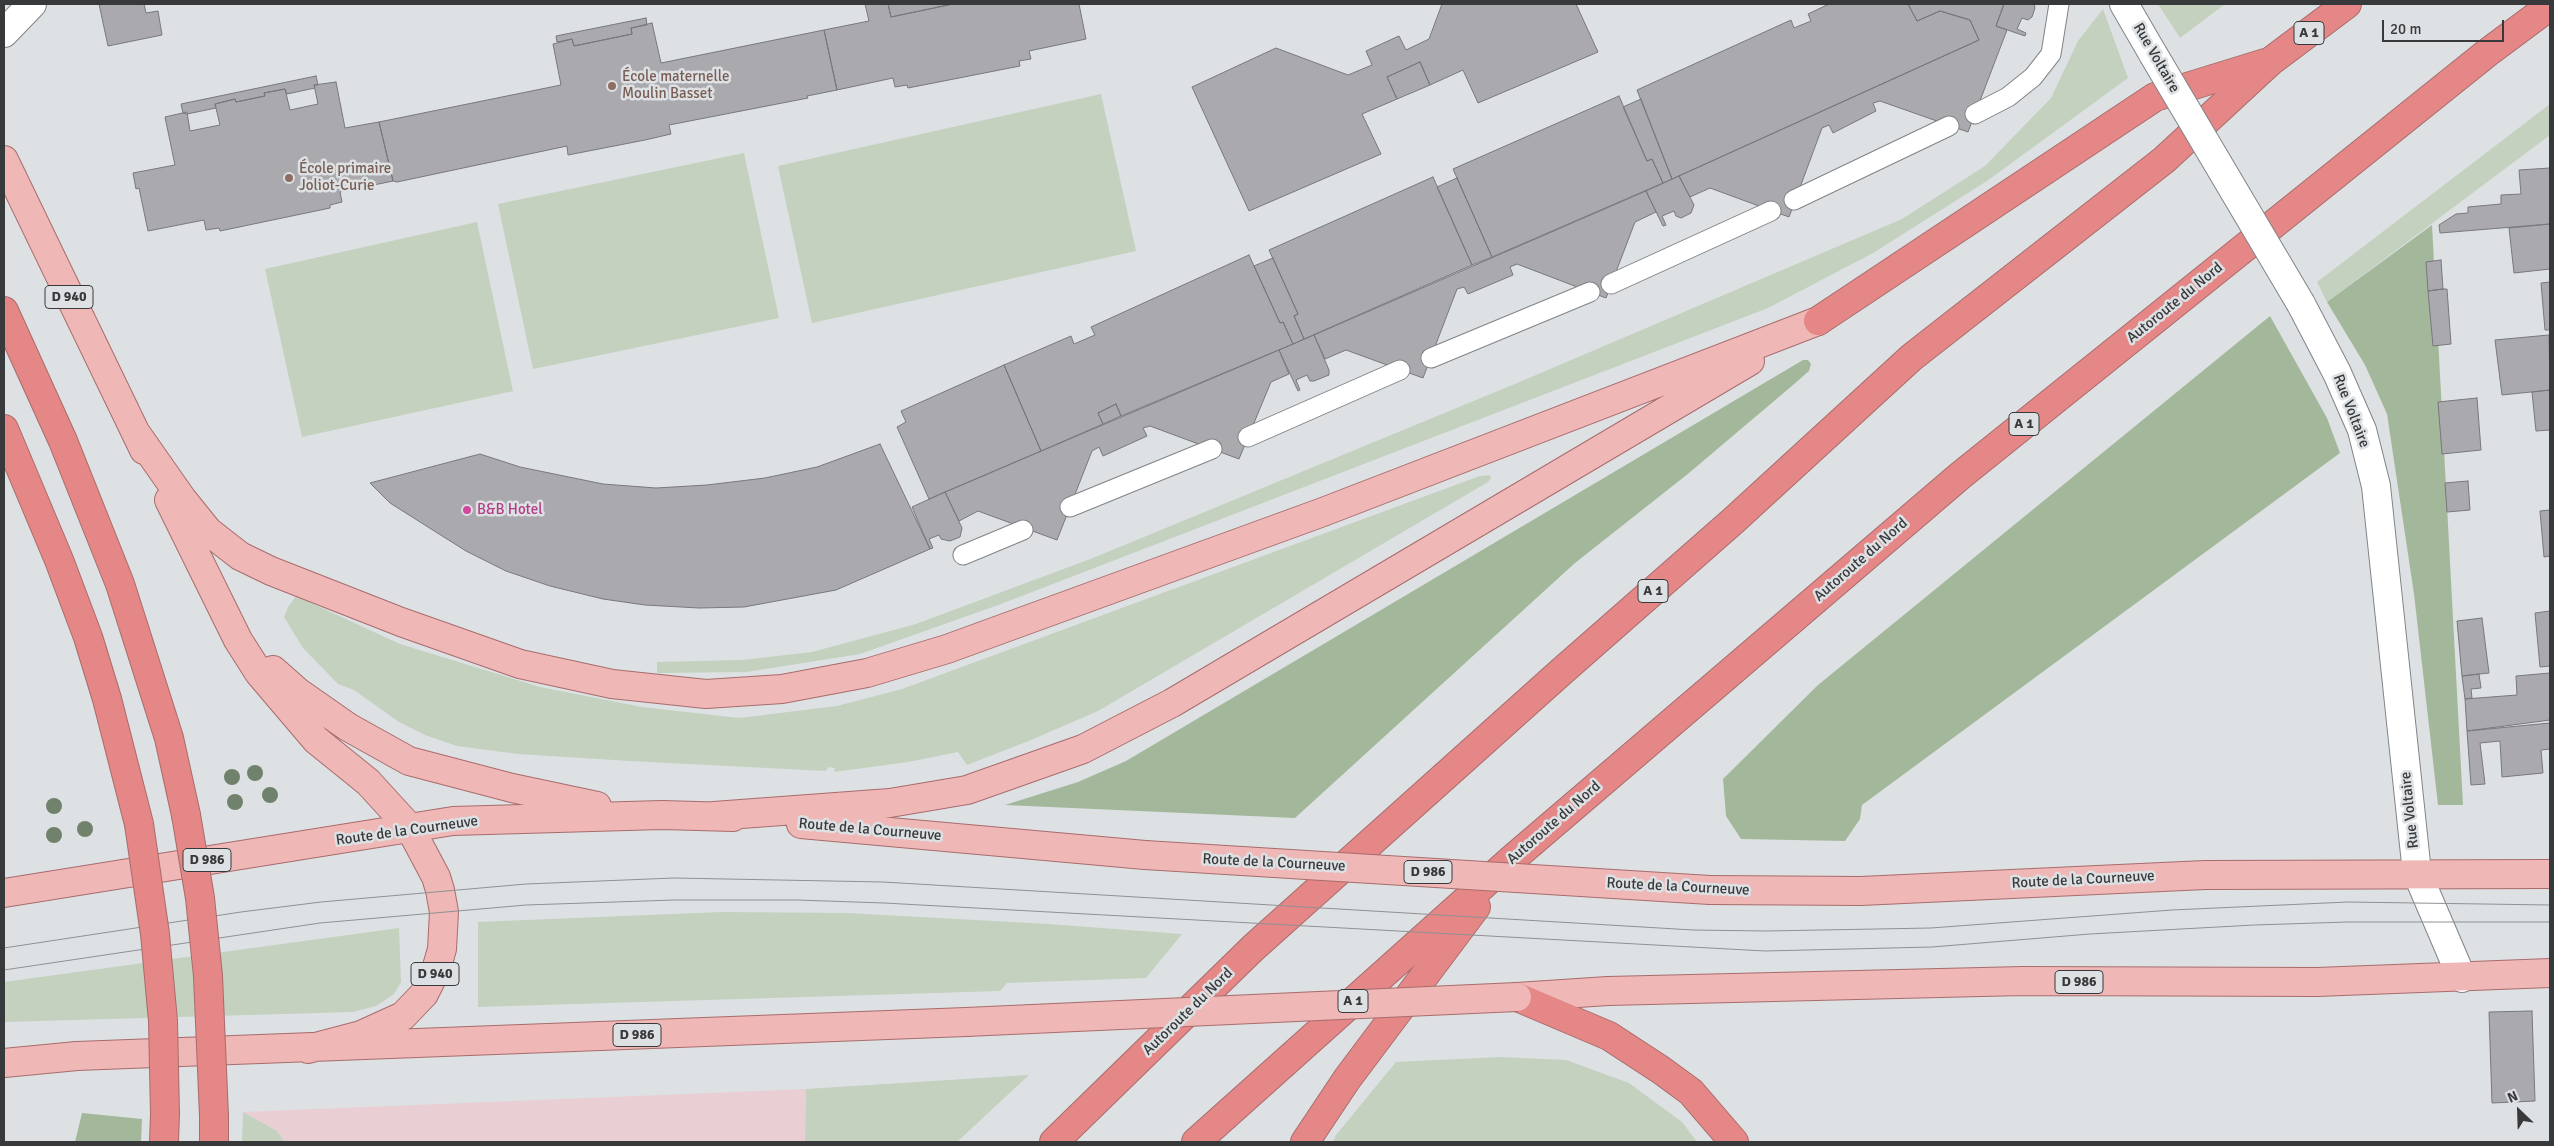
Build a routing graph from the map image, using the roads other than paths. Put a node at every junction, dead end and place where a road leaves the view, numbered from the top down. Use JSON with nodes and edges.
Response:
{"nodes":[{"id":1,"x":32,"y":4,"type":"edge"},
{"id":2,"x":2059,"y":4,"type":"edge"},
{"id":3,"x":2124,"y":4,"type":"edge"},
{"id":4,"x":2346,"y":4,"type":"edge"},
{"id":5,"x":2550,"y":6,"type":"edge"},
{"id":6,"x":4,"y":33,"type":"edge"},
{"id":7,"x":2271,"y":61,"type":"junction"},
{"id":8,"x":1975,"y":114,"type":"dead end"},
{"id":9,"x":1949,"y":126,"type":"dead end"},
{"id":10,"x":4,"y":160,"type":"edge"},
{"id":11,"x":1794,"y":200,"type":"dead end"},
{"id":12,"x":1771,"y":211,"type":"dead end"},
{"id":13,"x":1611,"y":284,"type":"dead end"},
{"id":14,"x":1590,"y":292,"type":"dead end"},
{"id":15,"x":4,"y":311,"type":"edge"},
{"id":16,"x":1818,"y":321,"type":"junction"},
{"id":17,"x":1430,"y":358,"type":"dead end"},
{"id":18,"x":1400,"y":370,"type":"dead end"},
{"id":19,"x":4,"y":429,"type":"edge"},
{"id":20,"x":136,"y":433,"type":"junction"},
{"id":21,"x":1248,"y":437,"type":"dead end"},
{"id":22,"x":1212,"y":449,"type":"dead end"},
{"id":23,"x":1070,"y":507,"type":"dead end"},
{"id":24,"x":1023,"y":530,"type":"dead end"},
{"id":25,"x":963,"y":556,"type":"dead end"},
{"id":26,"x":238,"y":640,"type":"junction"},
{"id":27,"x":662,"y":815,"type":"junction"},
{"id":28,"x":714,"y":816,"type":"junction"},
{"id":29,"x":410,"y":828,"type":"junction"},
{"id":30,"x":1511,"y":860,"type":"junction"},
{"id":31,"x":2417,"y":872,"type":"junction"},
{"id":32,"x":2550,"y":874,"type":"edge"},
{"id":33,"x":4,"y":893,"type":"edge"},
{"id":34,"x":2550,"y":973,"type":"edge"},
{"id":35,"x":2462,"y":978,"type":"junction"},
{"id":36,"x":1517,"y":997,"type":"junction"},
{"id":37,"x":4,"y":1045,"type":"edge"},
{"id":38,"x":308,"y":1049,"type":"junction"},
{"id":39,"x":77,"y":1056,"type":"junction"},
{"id":40,"x":4,"y":1063,"type":"edge"},
{"id":41,"x":214,"y":1129,"type":"edge"},
{"id":42,"x":164,"y":1142,"type":"edge"},
{"id":43,"x":1054,"y":1142,"type":"edge"},
{"id":44,"x":1196,"y":1142,"type":"edge"},
{"id":45,"x":1306,"y":1142,"type":"edge"},
{"id":46,"x":1734,"y":1142,"type":"edge"}],
"edges":[{"from":1,"to":6,"type":"street"},
{"from":2,"to":8,"type":"lane"},
{"from":3,"to":31,"type":"street","name":"Rue Voltaire","bridge":true},
{"from":4,"to":7,"type":"highway","name":"Autoroute du Nord","number":"A 1"},
{"from":5,"to":30,"type":"highway","name":"Autoroute du Nord","number":"A 1"},
{"from":7,"to":16,"type":"highway"},
{"from":7,"to":43,"type":"highway","name":"Autoroute du Nord","number":"A 1"},
{"from":9,"to":11,"type":"lane"},
{"from":10,"to":20,"type":"main road","number":"D 940"},
{"from":12,"to":13,"type":"lane"},
{"from":14,"to":17,"type":"lane"},
{"from":15,"to":41,"type":"highway","bridge":true},
{"from":16,"to":20,"type":"main road"},
{"from":16,"to":28,"type":"main road"},
{"from":18,"to":21,"type":"lane"},
{"from":19,"to":42,"type":"highway","bridge":true},
{"from":20,"to":26,"type":"main road","number":"D 940"},
{"from":22,"to":23,"type":"lane"},
{"from":24,"to":25,"type":"lane"},
{"from":26,"to":27,"type":"main road"},
{"from":26,"to":29,"type":"main road","number":"D 940"},
{"from":27,"to":28,"type":"main road","name":"Route de la Courneuve","number":"D 986"},
{"from":27,"to":29,"type":"main road","name":"Route de la Courneuve","number":"D 986"},
{"from":28,"to":31,"type":"main road","name":"Route de la Courneuve","number":"D 986","bridge":true},
{"from":29,"to":33,"type":"main road","name":"Route de la Courneuve","number":"D 986"},
{"from":29,"to":38,"type":"main road","number":"D 940"},
{"from":30,"to":44,"type":"highway","name":"Autoroute du Nord","number":"A 1"},
{"from":30,"to":45,"type":"highway"},
{"from":31,"to":32,"type":"main road","name":"Route de la Courneuve","number":"D 986"},
{"from":31,"to":35,"type":"street","name":"Rue Voltaire"},
{"from":34,"to":35,"type":"main road","number":"D 986"},
{"from":35,"to":36,"type":"main road","number":"D 986"},
{"from":36,"to":38,"type":"main road","number":"D 986","bridge":true},
{"from":36,"to":46,"type":"highway"},
{"from":37,"to":39,"type":"main road"},
{"from":38,"to":39,"type":"main road","number":"D 986"},
{"from":39,"to":40,"type":"main road","number":"D 986"}]}
